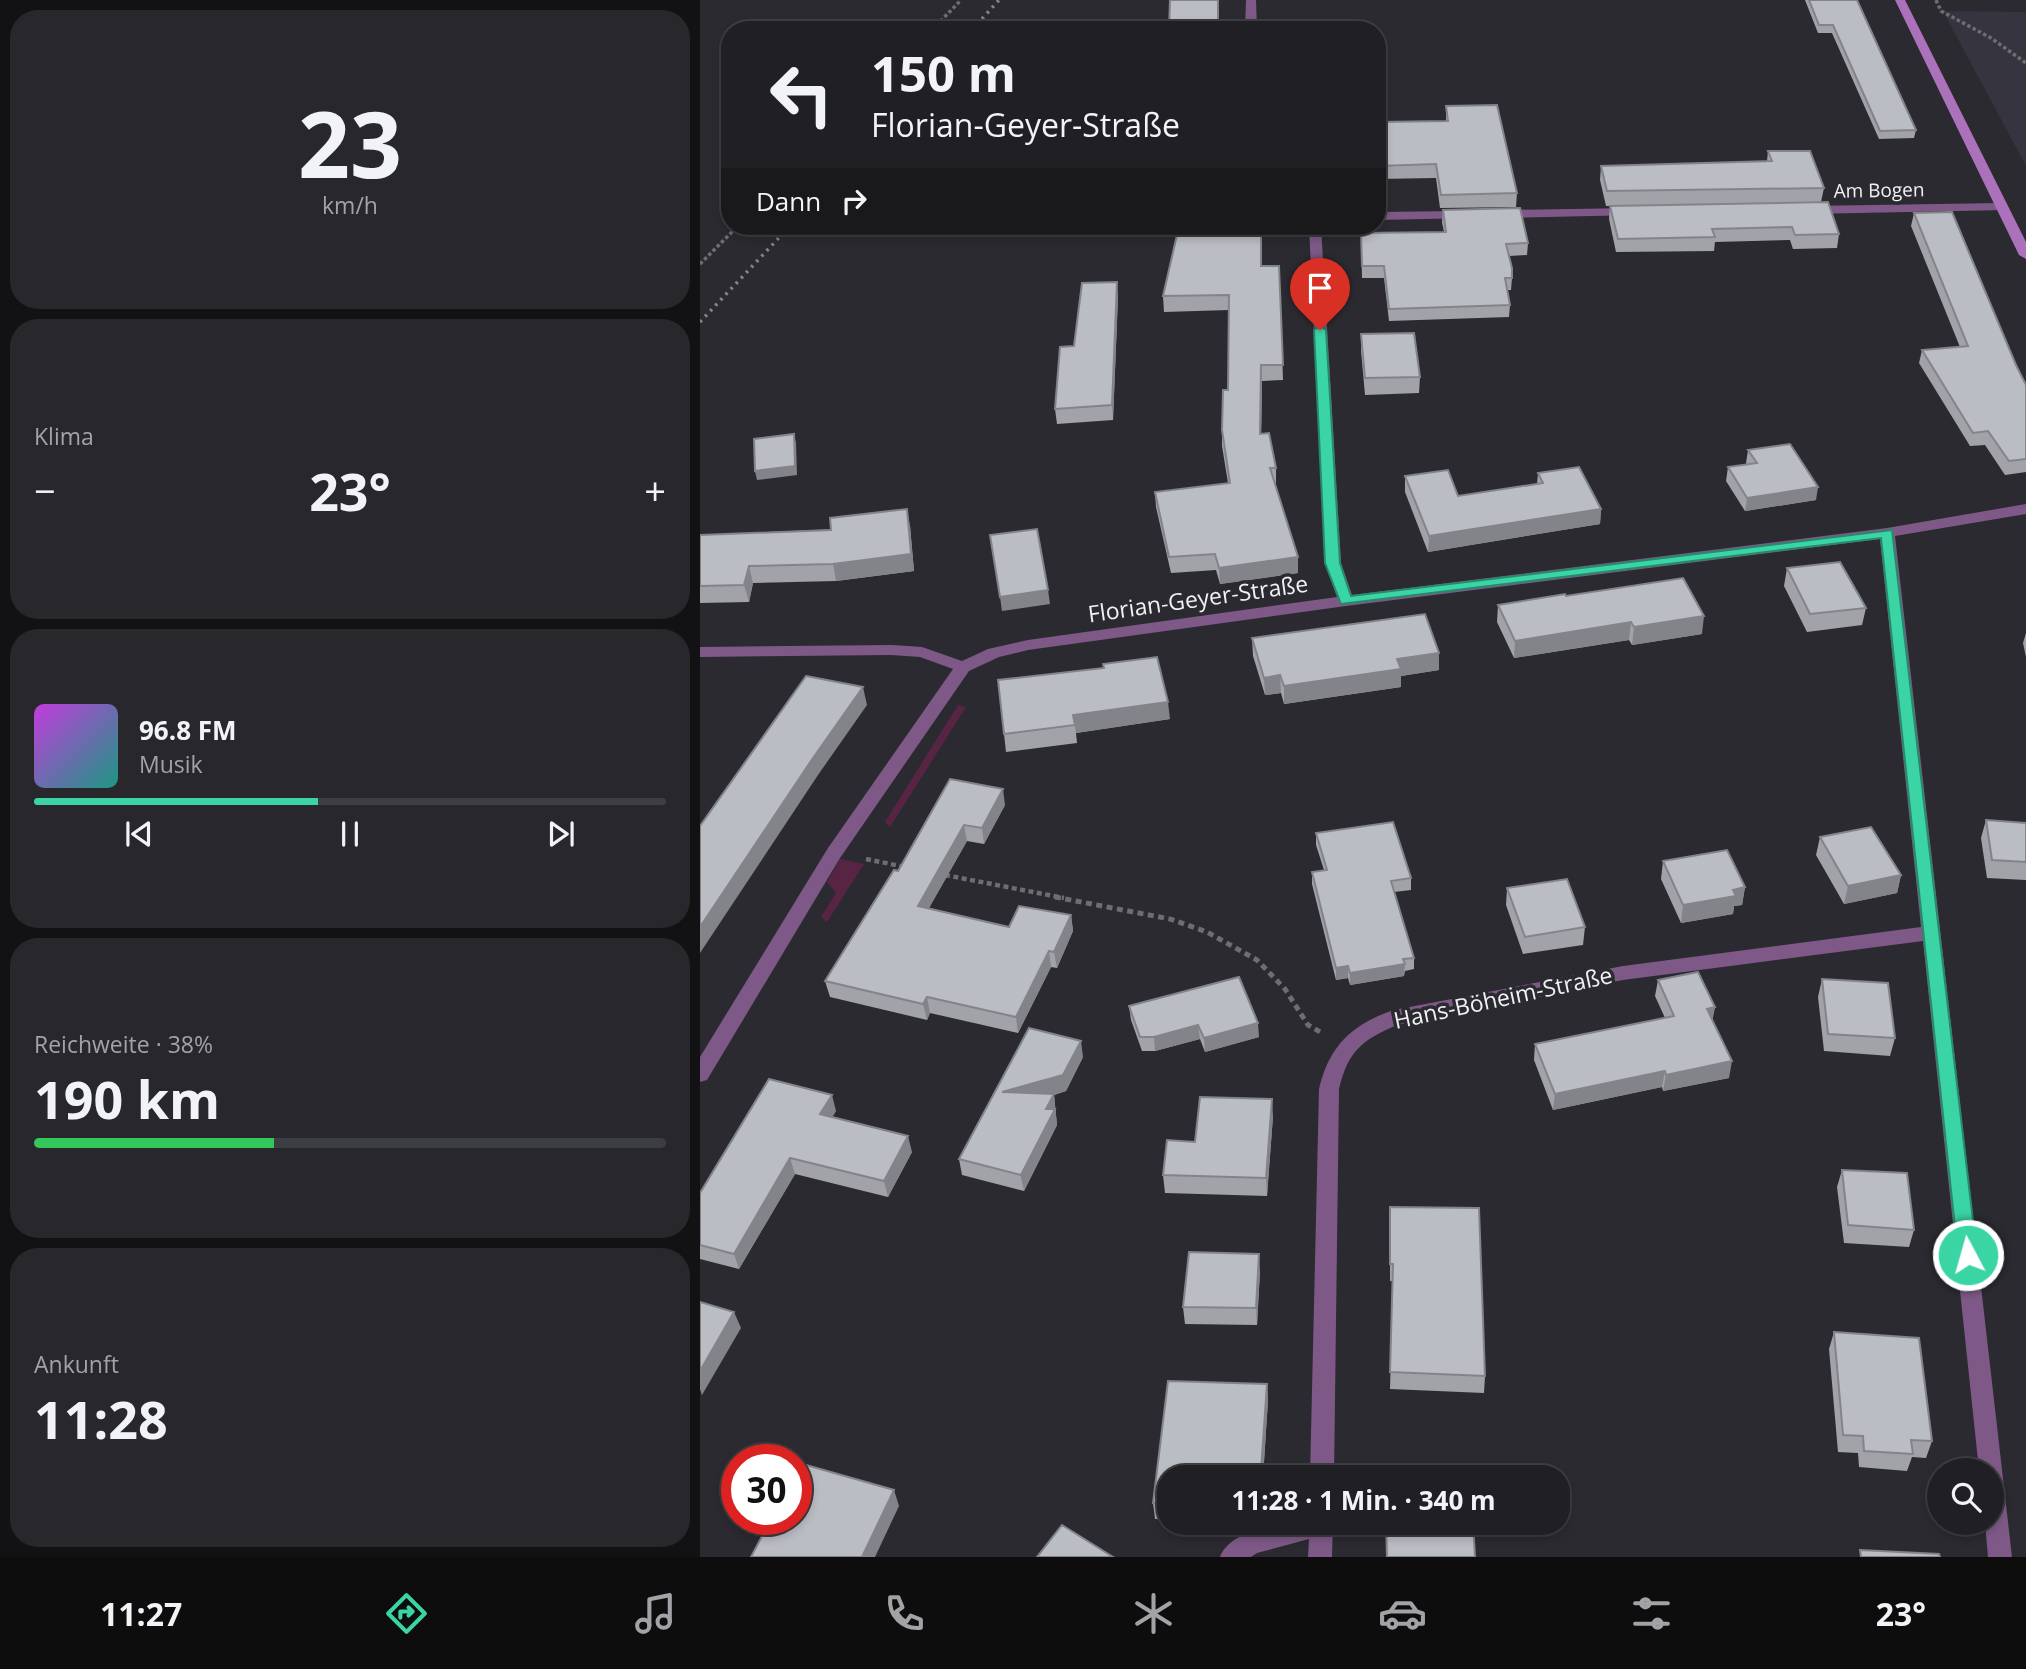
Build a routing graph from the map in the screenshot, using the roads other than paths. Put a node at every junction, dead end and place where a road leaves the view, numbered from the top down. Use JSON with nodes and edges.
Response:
{"nodes":[{"id":1,"x":1251,"y":0,"type":"edge"},
{"id":2,"x":1900,"y":0,"type":"edge"},
{"id":3,"x":1251,"y":21,"type":"edge"},
{"id":4,"x":2003,"y":207,"type":"junction"},
{"id":5,"x":1794,"y":210,"type":"edge"},
{"id":6,"x":1641,"y":212,"type":"edge"},
{"id":7,"x":1386,"y":216,"type":"edge"},
{"id":8,"x":1315,"y":235,"type":"edge"},
{"id":9,"x":2026,"y":255,"type":"edge"},
{"id":10,"x":2026,"y":509,"type":"edge"},
{"id":11,"x":1887,"y":533,"type":"junction"},
{"id":12,"x":1346,"y":601,"type":"junction"},
{"id":13,"x":700,"y":652,"type":"edge"},
{"id":14,"x":963,"y":667,"type":"junction"},
{"id":15,"x":1933,"y":933,"type":"junction"},
{"id":16,"x":700,"y":1074,"type":"edge"},
{"id":17,"x":1990,"y":1458,"type":"edge"},
{"id":18,"x":1322,"y":1465,"type":"edge"},
{"id":19,"x":1279,"y":1535,"type":"edge"},
{"id":20,"x":1321,"y":1535,"type":"edge"},
{"id":21,"x":1998,"y":1535,"type":"edge"},
{"id":22,"x":1232,"y":1557,"type":"edge"},
{"id":23,"x":1320,"y":1557,"type":"edge"},
{"id":24,"x":2000,"y":1557,"type":"edge"}],
"edges":[{"from":1,"to":3,"type":"street"},
{"from":2,"to":4,"type":"main road"},
{"from":4,"to":5,"type":"street","name":"Am Bogen"},
{"from":4,"to":9,"type":"main road"},
{"from":6,"to":7,"type":"street"},
{"from":8,"to":12,"type":"street"},
{"from":10,"to":11,"type":"street","name":"Florian-Geyer-Straße"},
{"from":11,"to":12,"type":"street","name":"Florian-Geyer-Straße"},
{"from":11,"to":15,"type":"street"},
{"from":12,"to":14,"type":"street","name":"Florian-Geyer-Straße"},
{"from":13,"to":14,"type":"street"},
{"from":14,"to":16,"type":"street"},
{"from":15,"to":17,"type":"street"},
{"from":15,"to":18,"type":"street","name":"Hans-Böheim-Straße"},
{"from":19,"to":22,"type":"street"},
{"from":20,"to":23,"type":"street"},
{"from":21,"to":24,"type":"street"}]}
